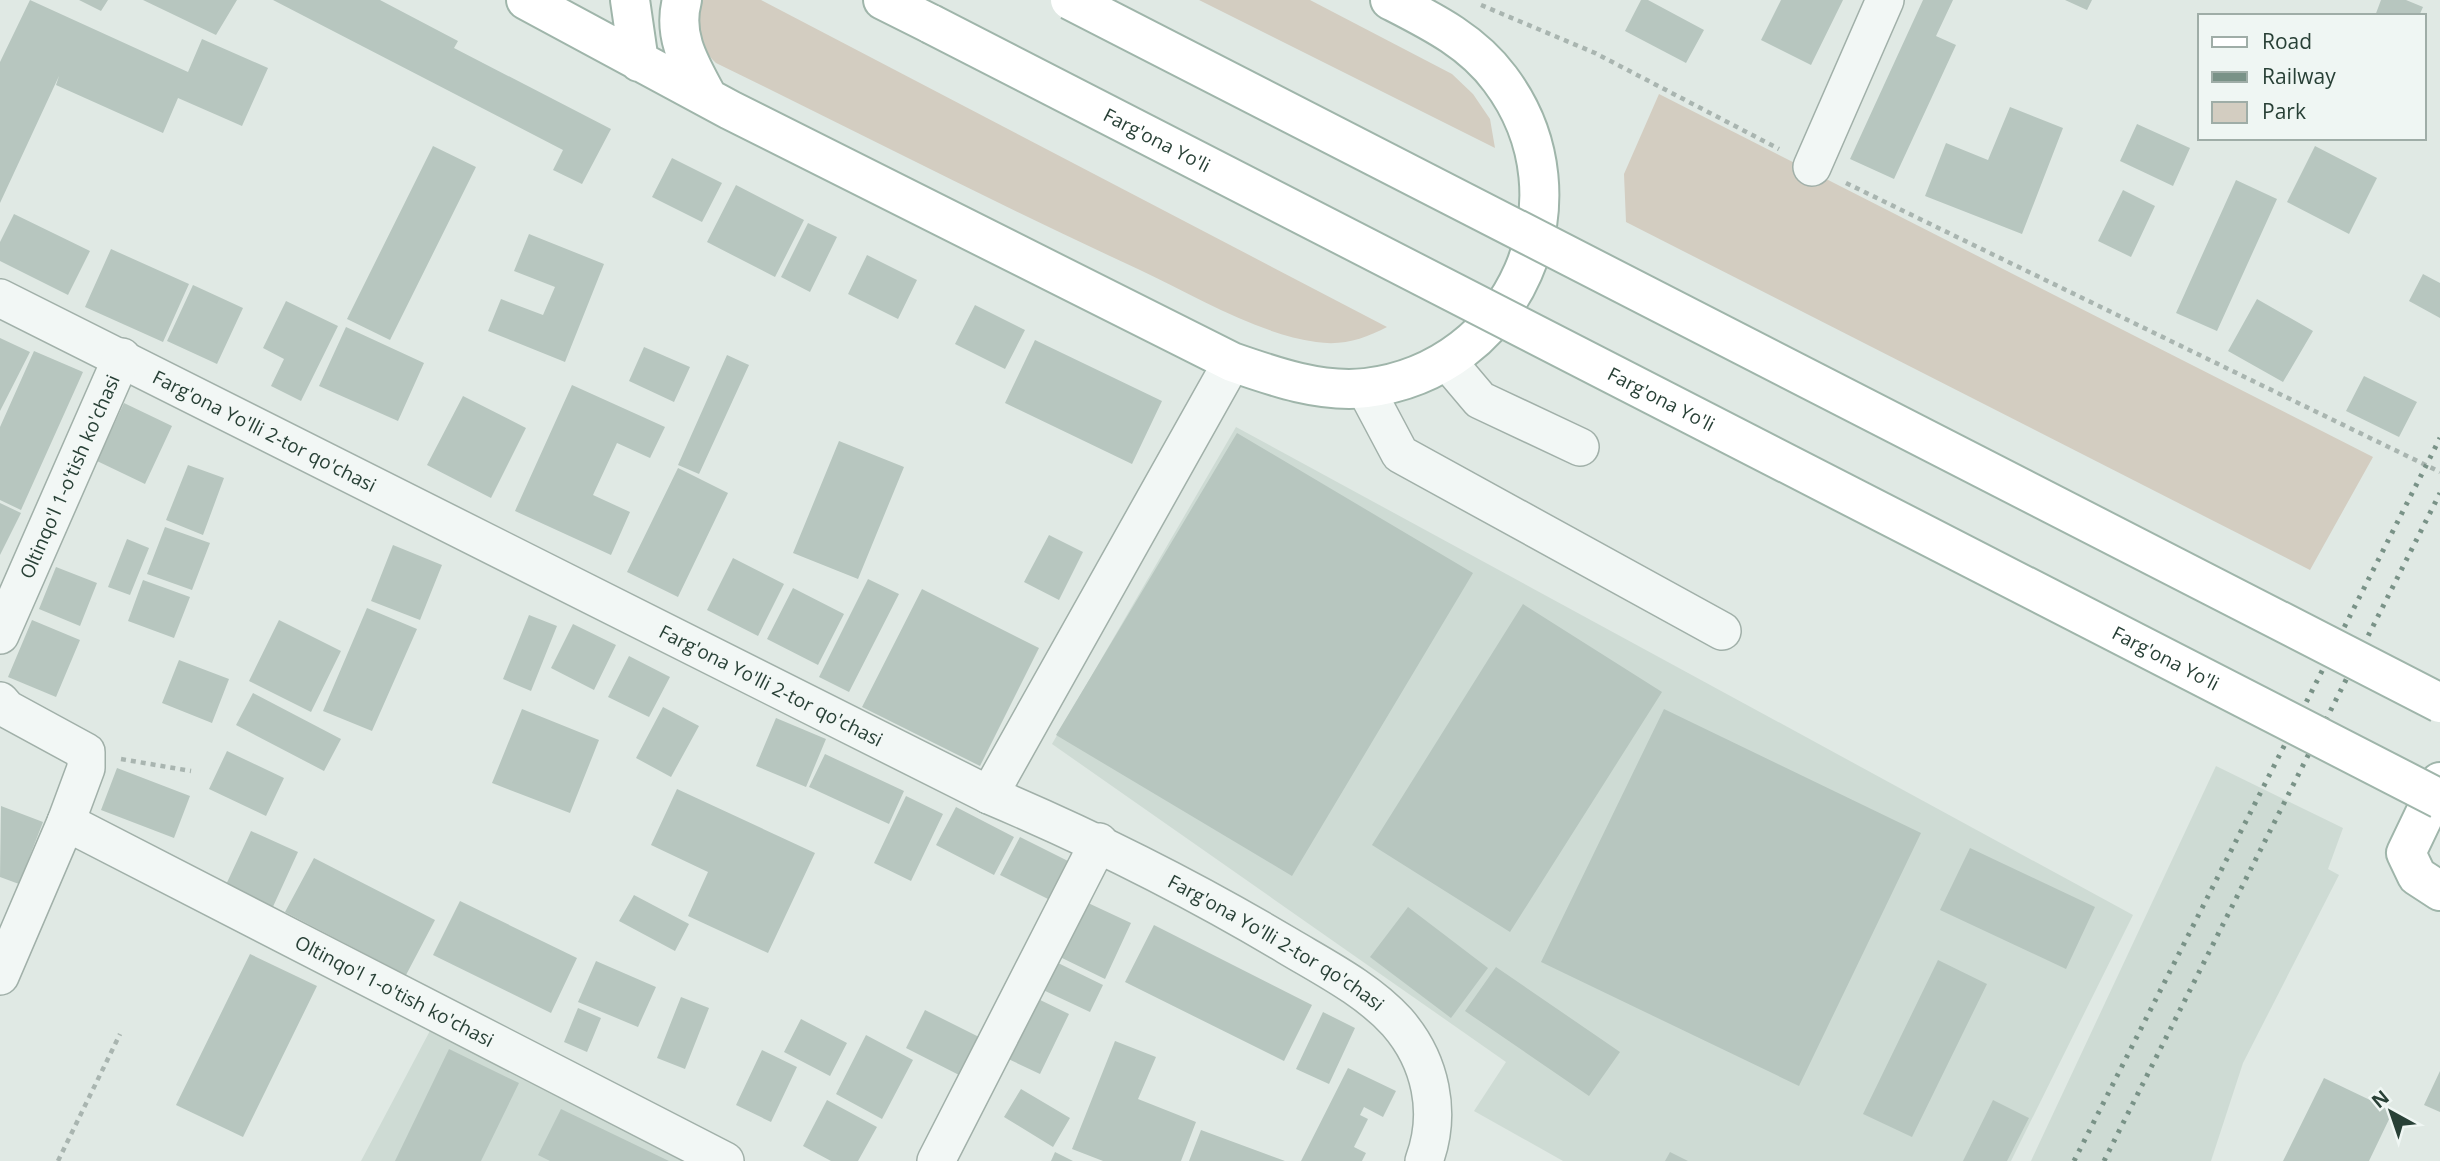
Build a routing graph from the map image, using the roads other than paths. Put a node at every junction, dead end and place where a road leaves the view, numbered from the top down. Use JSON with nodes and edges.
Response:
{"nodes":[{"id":1,"x":514,"y":0,"type":"edge"},
{"id":2,"x":526,"y":0,"type":"edge"},
{"id":3,"x":630,"y":0,"type":"edge"},
{"id":4,"x":682,"y":0,"type":"edge"},
{"id":5,"x":883,"y":0,"type":"edge"},
{"id":6,"x":1070,"y":0,"type":"edge"},
{"id":7,"x":1390,"y":0,"type":"edge"},
{"id":8,"x":1885,"y":0,"type":"edge"},
{"id":9,"x":583,"y":32,"type":"junction"},
{"id":10,"x":639,"y":61,"type":"junction"},
{"id":11,"x":708,"y":98,"type":"junction"},
{"id":12,"x":1812,"y":167,"type":"road end"},
{"id":13,"x":0,"y":298,"type":"edge"},
{"id":14,"x":122,"y":357,"type":"junction"},
{"id":15,"x":1447,"y":361,"type":"junction"},
{"id":16,"x":1232,"y":362,"type":"junction"},
{"id":17,"x":1365,"y":388,"type":"junction"},
{"id":18,"x":1580,"y":447,"type":"dead end"},
{"id":19,"x":1722,"y":631,"type":"dead end"},
{"id":20,"x":0,"y":635,"type":"edge"},
{"id":21,"x":0,"y":701,"type":"edge"},
{"id":22,"x":2440,"y":702,"type":"edge"},
{"id":23,"x":2440,"y":782,"type":"edge"},
{"id":24,"x":989,"y":794,"type":"junction"},
{"id":25,"x":2440,"y":799,"type":"edge"},
{"id":26,"x":66,"y":822,"type":"junction"},
{"id":27,"x":1099,"y":842,"type":"junction"},
{"id":28,"x":2440,"y":891,"type":"edge"},
{"id":29,"x":2,"y":966,"type":"edge"},
{"id":30,"x":725,"y":1161,"type":"edge"},
{"id":31,"x":936,"y":1161,"type":"edge"},
{"id":32,"x":1424,"y":1161,"type":"edge"}],
"edges":[{"from":1,"to":9,"type":"main road"},
{"from":2,"to":9,"type":"main road"},
{"from":3,"to":10,"type":"main road"},
{"from":4,"to":11,"type":"main road"},
{"from":5,"to":25,"type":"main road","name":"Farg'ona Yo'li","bridge":true},
{"from":6,"to":22,"type":"main road","bridge":true},
{"from":7,"to":15,"type":"main road"},
{"from":8,"to":12,"type":"street"},
{"from":9,"to":10,"type":"main road"},
{"from":10,"to":11,"type":"main road"},
{"from":11,"to":16,"type":"main road"},
{"from":13,"to":14,"type":"street","name":"Farg'ona Yo'lli 2-tor qo'chasi"},
{"from":14,"to":20,"type":"street","name":"Oltinqo'l 1-o'tish ko'chasi"},
{"from":14,"to":24,"type":"street","name":"Farg'ona Yo'lli 2-tor qo'chasi"},
{"from":15,"to":17,"type":"main road"},
{"from":15,"to":18,"type":"street"},
{"from":16,"to":17,"type":"main road"},
{"from":16,"to":24,"type":"street"},
{"from":17,"to":19,"type":"street"},
{"from":21,"to":26,"type":"street"},
{"from":23,"to":28,"type":"main road"},
{"from":24,"to":27,"type":"street","name":"Farg'ona Yo'lli 2-tor qo'chasi"},
{"from":26,"to":29,"type":"street"},
{"from":26,"to":30,"type":"street","name":"Oltinqo'l 1-o'tish ko'chasi"},
{"from":27,"to":31,"type":"street"},
{"from":27,"to":32,"type":"street","name":"Farg'ona Yo'lli 2-tor qo'chasi"}]}
